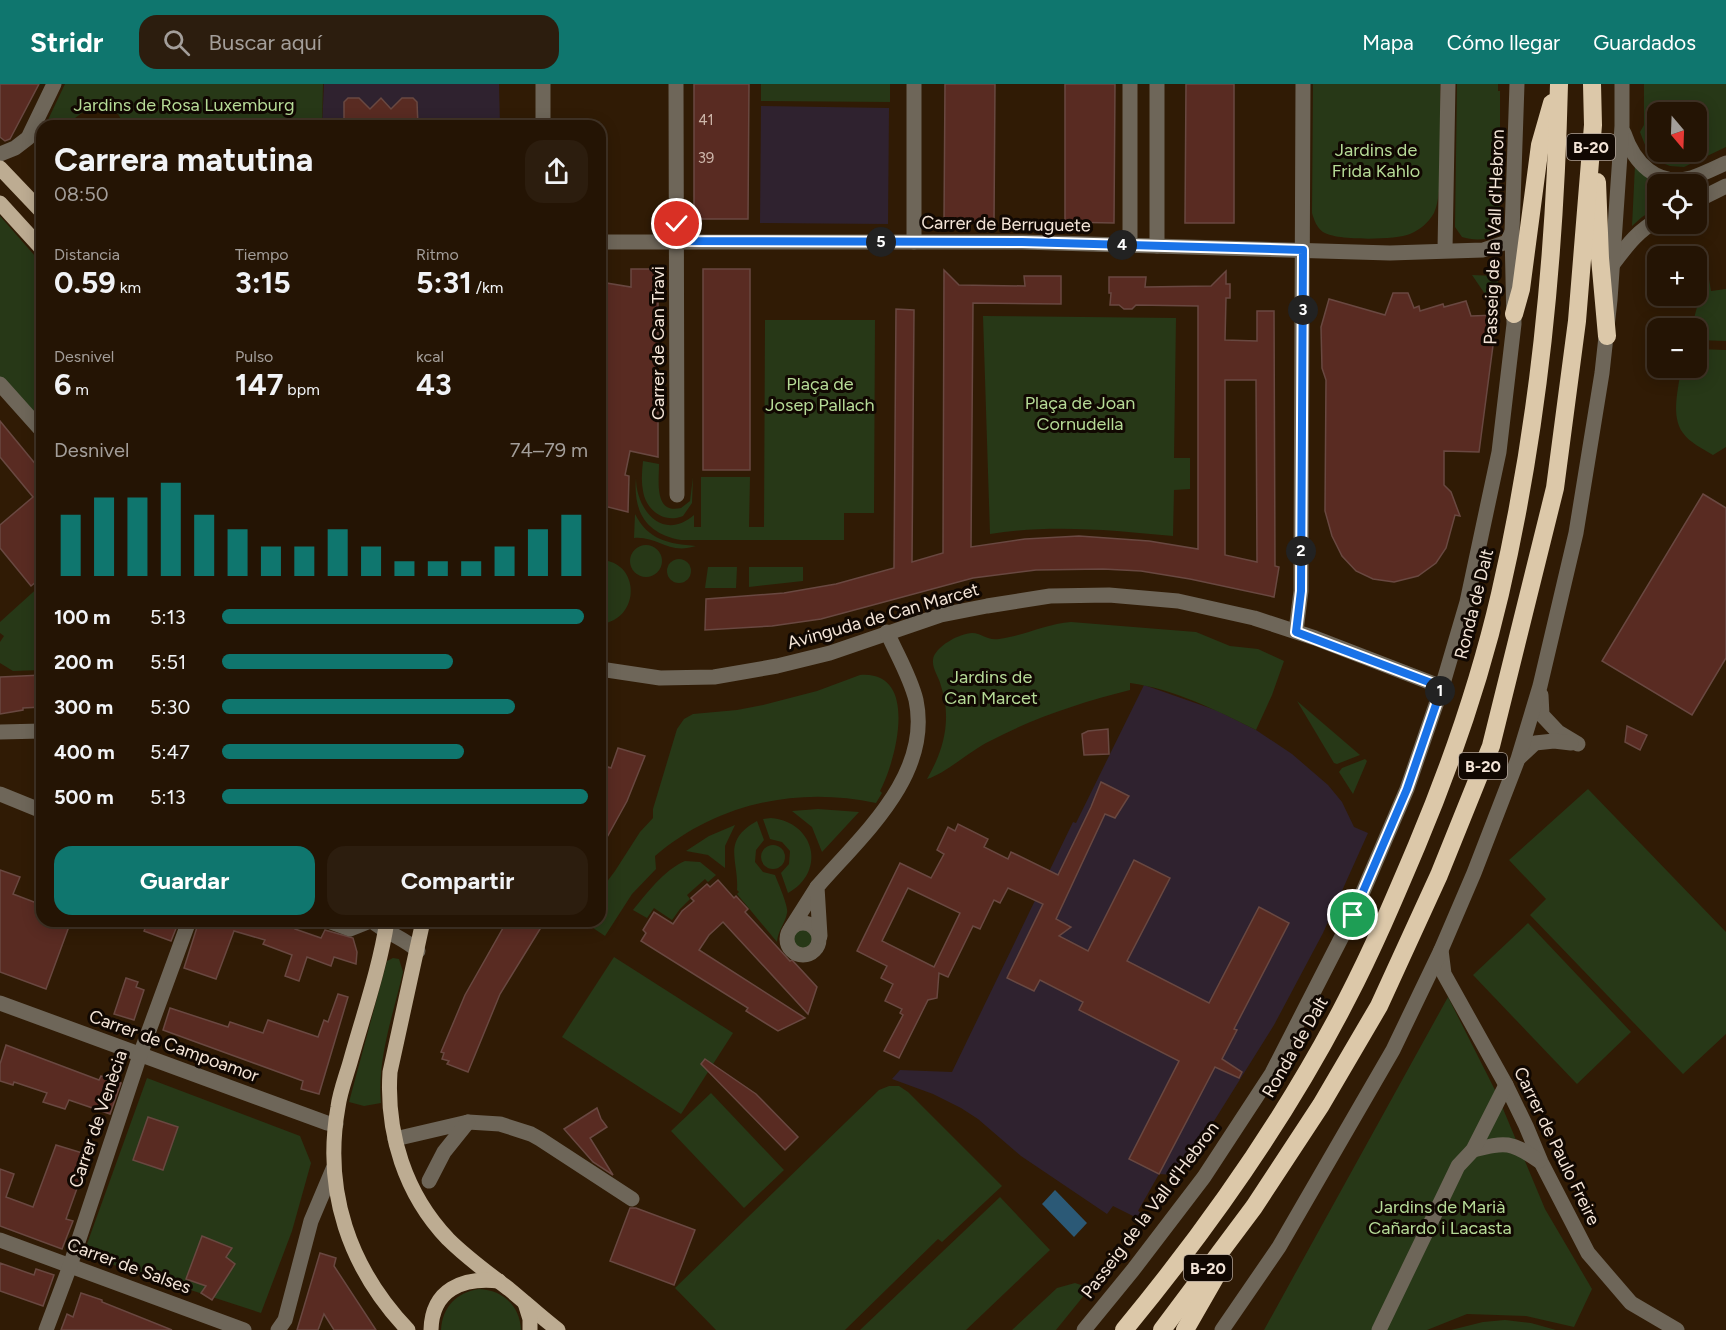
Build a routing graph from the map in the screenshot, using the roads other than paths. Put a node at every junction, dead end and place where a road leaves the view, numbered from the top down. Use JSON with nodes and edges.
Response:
{"nodes":[{"id":1,"x":54,"y":84,"type":"edge"},
{"id":2,"x":543,"y":84,"type":"edge"},
{"id":3,"x":676,"y":84,"type":"edge"},
{"id":4,"x":914,"y":84,"type":"edge"},
{"id":5,"x":1130,"y":84,"type":"edge"},
{"id":6,"x":1157,"y":84,"type":"edge"},
{"id":7,"x":1303,"y":84,"type":"edge"},
{"id":8,"x":1448,"y":84,"type":"edge"},
{"id":9,"x":1517,"y":84,"type":"edge"},
{"id":10,"x":1558,"y":84,"type":"edge"},
{"id":11,"x":1592,"y":84,"type":"edge"},
{"id":12,"x":1622,"y":84,"type":"edge"},
{"id":13,"x":37,"y":120,"type":"edge"},
{"id":14,"x":543,"y":120,"type":"edge"},
{"id":15,"x":36,"y":121,"type":"edge"},
{"id":16,"x":1593,"y":125,"type":"junction"},
{"id":17,"x":1622,"y":126,"type":"junction"},
{"id":18,"x":0,"y":154,"type":"edge"},
{"id":19,"x":1726,"y":162,"type":"edge"},
{"id":20,"x":0,"y":168,"type":"edge"},
{"id":21,"x":1726,"y":186,"type":"edge"},
{"id":22,"x":1707,"y":196,"type":"edge"},
{"id":23,"x":0,"y":203,"type":"edge"},
{"id":24,"x":36,"y":206,"type":"edge"},
{"id":25,"x":1647,"y":226,"type":"edge"},
{"id":26,"x":1512,"y":232,"type":"junction"},
{"id":27,"x":677,"y":241,"type":"junction"},
{"id":28,"x":36,"y":242,"type":"edge"},
{"id":29,"x":606,"y":242,"type":"edge"},
{"id":30,"x":914,"y":242,"type":"junction"},
{"id":31,"x":1130,"y":245,"type":"junction"},
{"id":32,"x":1158,"y":246,"type":"junction"},
{"id":33,"x":1303,"y":250,"type":"junction"},
{"id":34,"x":1446,"y":250,"type":"junction"},
{"id":35,"x":1613,"y":264,"type":"junction"},
{"id":36,"x":1514,"y":314,"type":"junction"},
{"id":37,"x":1606,"y":336,"type":"junction"},
{"id":38,"x":0,"y":384,"type":"edge"},
{"id":39,"x":36,"y":424,"type":"edge"},
{"id":40,"x":677,"y":495,"type":"dead end"},
{"id":41,"x":887,"y":632,"type":"junction"},
{"id":42,"x":1296,"y":632,"type":"junction"},
{"id":43,"x":606,"y":667,"type":"edge"},
{"id":44,"x":1540,"y":686,"type":"junction"},
{"id":45,"x":1442,"y":687,"type":"junction"},
{"id":46,"x":36,"y":731,"type":"edge"},
{"id":47,"x":0,"y":732,"type":"edge"},
{"id":48,"x":1518,"y":759,"type":"junction"},
{"id":49,"x":0,"y":794,"type":"edge"},
{"id":50,"x":36,"y":809,"type":"edge"},
{"id":51,"x":817,"y":887,"type":"junction"},
{"id":52,"x":187,"y":927,"type":"edge"},
{"id":53,"x":386,"y":927,"type":"edge"},
{"id":54,"x":387,"y":927,"type":"edge"},
{"id":55,"x":422,"y":927,"type":"edge"},
{"id":56,"x":791,"y":928,"type":"junction"},
{"id":57,"x":820,"y":936,"type":"junction"},
{"id":58,"x":1441,"y":950,"type":"junction"},
{"id":59,"x":418,"y":951,"type":"junction"},
{"id":60,"x":0,"y":1003,"type":"edge"},
{"id":61,"x":140,"y":1055,"type":"junction"},
{"id":62,"x":1506,"y":1085,"type":"junction"},
{"id":63,"x":468,"y":1122,"type":"junction"},
{"id":64,"x":336,"y":1124,"type":"junction"},
{"id":65,"x":395,"y":1139,"type":"junction"},
{"id":66,"x":1473,"y":1150,"type":"junction"},
{"id":67,"x":1541,"y":1162,"type":"junction"},
{"id":68,"x":333,"y":1169,"type":"junction"},
{"id":69,"x":429,"y":1181,"type":"dead end"},
{"id":70,"x":632,"y":1199,"type":"dead end"},
{"id":71,"x":1254,"y":1207,"type":"junction"},
{"id":72,"x":0,"y":1240,"type":"edge"},
{"id":73,"x":70,"y":1266,"type":"junction"},
{"id":74,"x":499,"y":1281,"type":"junction"},
{"id":75,"x":525,"y":1303,"type":"junction"},
{"id":76,"x":46,"y":1330,"type":"edge"},
{"id":77,"x":244,"y":1330,"type":"edge"},
{"id":78,"x":278,"y":1330,"type":"edge"},
{"id":79,"x":408,"y":1330,"type":"edge"},
{"id":80,"x":430,"y":1330,"type":"edge"},
{"id":81,"x":530,"y":1330,"type":"edge"},
{"id":82,"x":537,"y":1330,"type":"edge"},
{"id":83,"x":558,"y":1330,"type":"edge"},
{"id":84,"x":1084,"y":1330,"type":"edge"},
{"id":85,"x":1124,"y":1330,"type":"edge"},
{"id":86,"x":1162,"y":1330,"type":"edge"},
{"id":87,"x":1185,"y":1330,"type":"edge"},
{"id":88,"x":1222,"y":1330,"type":"edge"},
{"id":89,"x":1379,"y":1330,"type":"edge"},
{"id":90,"x":1677,"y":1330,"type":"edge"}],
"edges":[{"from":1,"to":13,"type":"street"},
{"from":2,"to":14,"type":"street"},
{"from":3,"to":27,"type":"street","name":"Carrer de Can Travi"},
{"from":4,"to":30,"type":"street"},
{"from":5,"to":31,"type":"street"},
{"from":6,"to":32,"type":"street"},
{"from":7,"to":33,"type":"street"},
{"from":8,"to":34,"type":"street"},
{"from":9,"to":26,"type":"street","name":"Passeig de la Vall d'Hebron"},
{"from":10,"to":36,"type":"highway"},
{"from":10,"to":85,"type":"highway","name":"Ronda de Dalt","number":"B-20"},
{"from":11,"to":16,"type":"highway","number":"B-20"},
{"from":12,"to":17,"type":"street"},
{"from":15,"to":18,"type":"street"},
{"from":16,"to":37,"type":"highway"},
{"from":16,"to":71,"type":"highway","number":"B-20"},
{"from":17,"to":19,"type":"street"},
{"from":17,"to":35,"type":"street"},
{"from":20,"to":24,"type":"main road"},
{"from":21,"to":22,"type":"street"},
{"from":23,"to":28,"type":"main road"},
{"from":25,"to":35,"type":"street"},
{"from":26,"to":34,"type":"street","name":"Carrer de Berruguete"},
{"from":26,"to":36,"type":"street","name":"Passeig de la Vall d'Hebron"},
{"from":27,"to":29,"type":"street","name":"Carrer de Berruguete"},
{"from":27,"to":30,"type":"street","name":"Carrer de Berruguete"},
{"from":27,"to":40,"type":"street","name":"Carrer de Can Travi"},
{"from":30,"to":31,"type":"street","name":"Carrer de Berruguete"},
{"from":31,"to":32,"type":"street","name":"Carrer de Berruguete"},
{"from":32,"to":33,"type":"street","name":"Carrer de Berruguete"},
{"from":33,"to":34,"type":"street","name":"Carrer de Berruguete"},
{"from":33,"to":42,"type":"street"},
{"from":35,"to":37,"type":"street"},
{"from":36,"to":45,"type":"street","name":"Passeig de la Vall d'Hebron"},
{"from":37,"to":44,"type":"street"},
{"from":38,"to":39,"type":"street"},
{"from":41,"to":42,"type":"street","name":"Avinguda de Can Marcet"},
{"from":41,"to":43,"type":"street","name":"Avinguda de Can Marcet"},
{"from":41,"to":51,"type":"street"},
{"from":42,"to":45,"type":"street","name":"Avinguda de Can Marcet"},
{"from":44,"to":48,"type":"street"},
{"from":44,"to":48,"type":"street"},
{"from":45,"to":84,"type":"street","name":"Passeig de la Vall d'Hebron"},
{"from":46,"to":47,"type":"street"},
{"from":48,"to":58,"type":"street"},
{"from":49,"to":50,"type":"street"},
{"from":51,"to":56,"type":"street"},
{"from":51,"to":57,"type":"street"},
{"from":52,"to":61,"type":"street","name":"Carrer de Venècia"},
{"from":53,"to":64,"type":"main road"},
{"from":54,"to":59,"type":"street"},
{"from":55,"to":59,"type":"main road"},
{"from":56,"to":57,"type":"street"},
{"from":56,"to":57,"type":"street"},
{"from":58,"to":62,"type":"street","name":"Carrer de Paulo Freire"},
{"from":58,"to":88,"type":"street"},
{"from":59,"to":65,"type":"main road"},
{"from":60,"to":61,"type":"street","name":"Carrer de Campoamor"},
{"from":61,"to":64,"type":"street","name":"Carrer de Campoamor"},
{"from":61,"to":73,"type":"street","name":"Carrer de Venècia"},
{"from":62,"to":66,"type":"street"},
{"from":62,"to":67,"type":"street","name":"Carrer de Paulo Freire"},
{"from":63,"to":65,"type":"street"},
{"from":63,"to":69,"type":"street"},
{"from":63,"to":70,"type":"street"},
{"from":64,"to":68,"type":"main road"},
{"from":65,"to":74,"type":"main road"},
{"from":66,"to":67,"type":"street"},
{"from":66,"to":89,"type":"street"},
{"from":67,"to":90,"type":"street","name":"Carrer de Paulo Freire"},
{"from":68,"to":78,"type":"street"},
{"from":68,"to":79,"type":"main road"},
{"from":71,"to":86,"type":"highway","number":"B-20"},
{"from":71,"to":87,"type":"highway"},
{"from":72,"to":73,"type":"street","name":"Carrer de Salses"},
{"from":73,"to":76,"type":"street","name":"Carrer de Venècia"},
{"from":73,"to":77,"type":"street","name":"Carrer de Salses"},
{"from":74,"to":75,"type":"main road"},
{"from":74,"to":80,"type":"main road"},
{"from":75,"to":81,"type":"main road"},
{"from":75,"to":82,"type":"street"},
{"from":75,"to":83,"type":"main road"}]}
